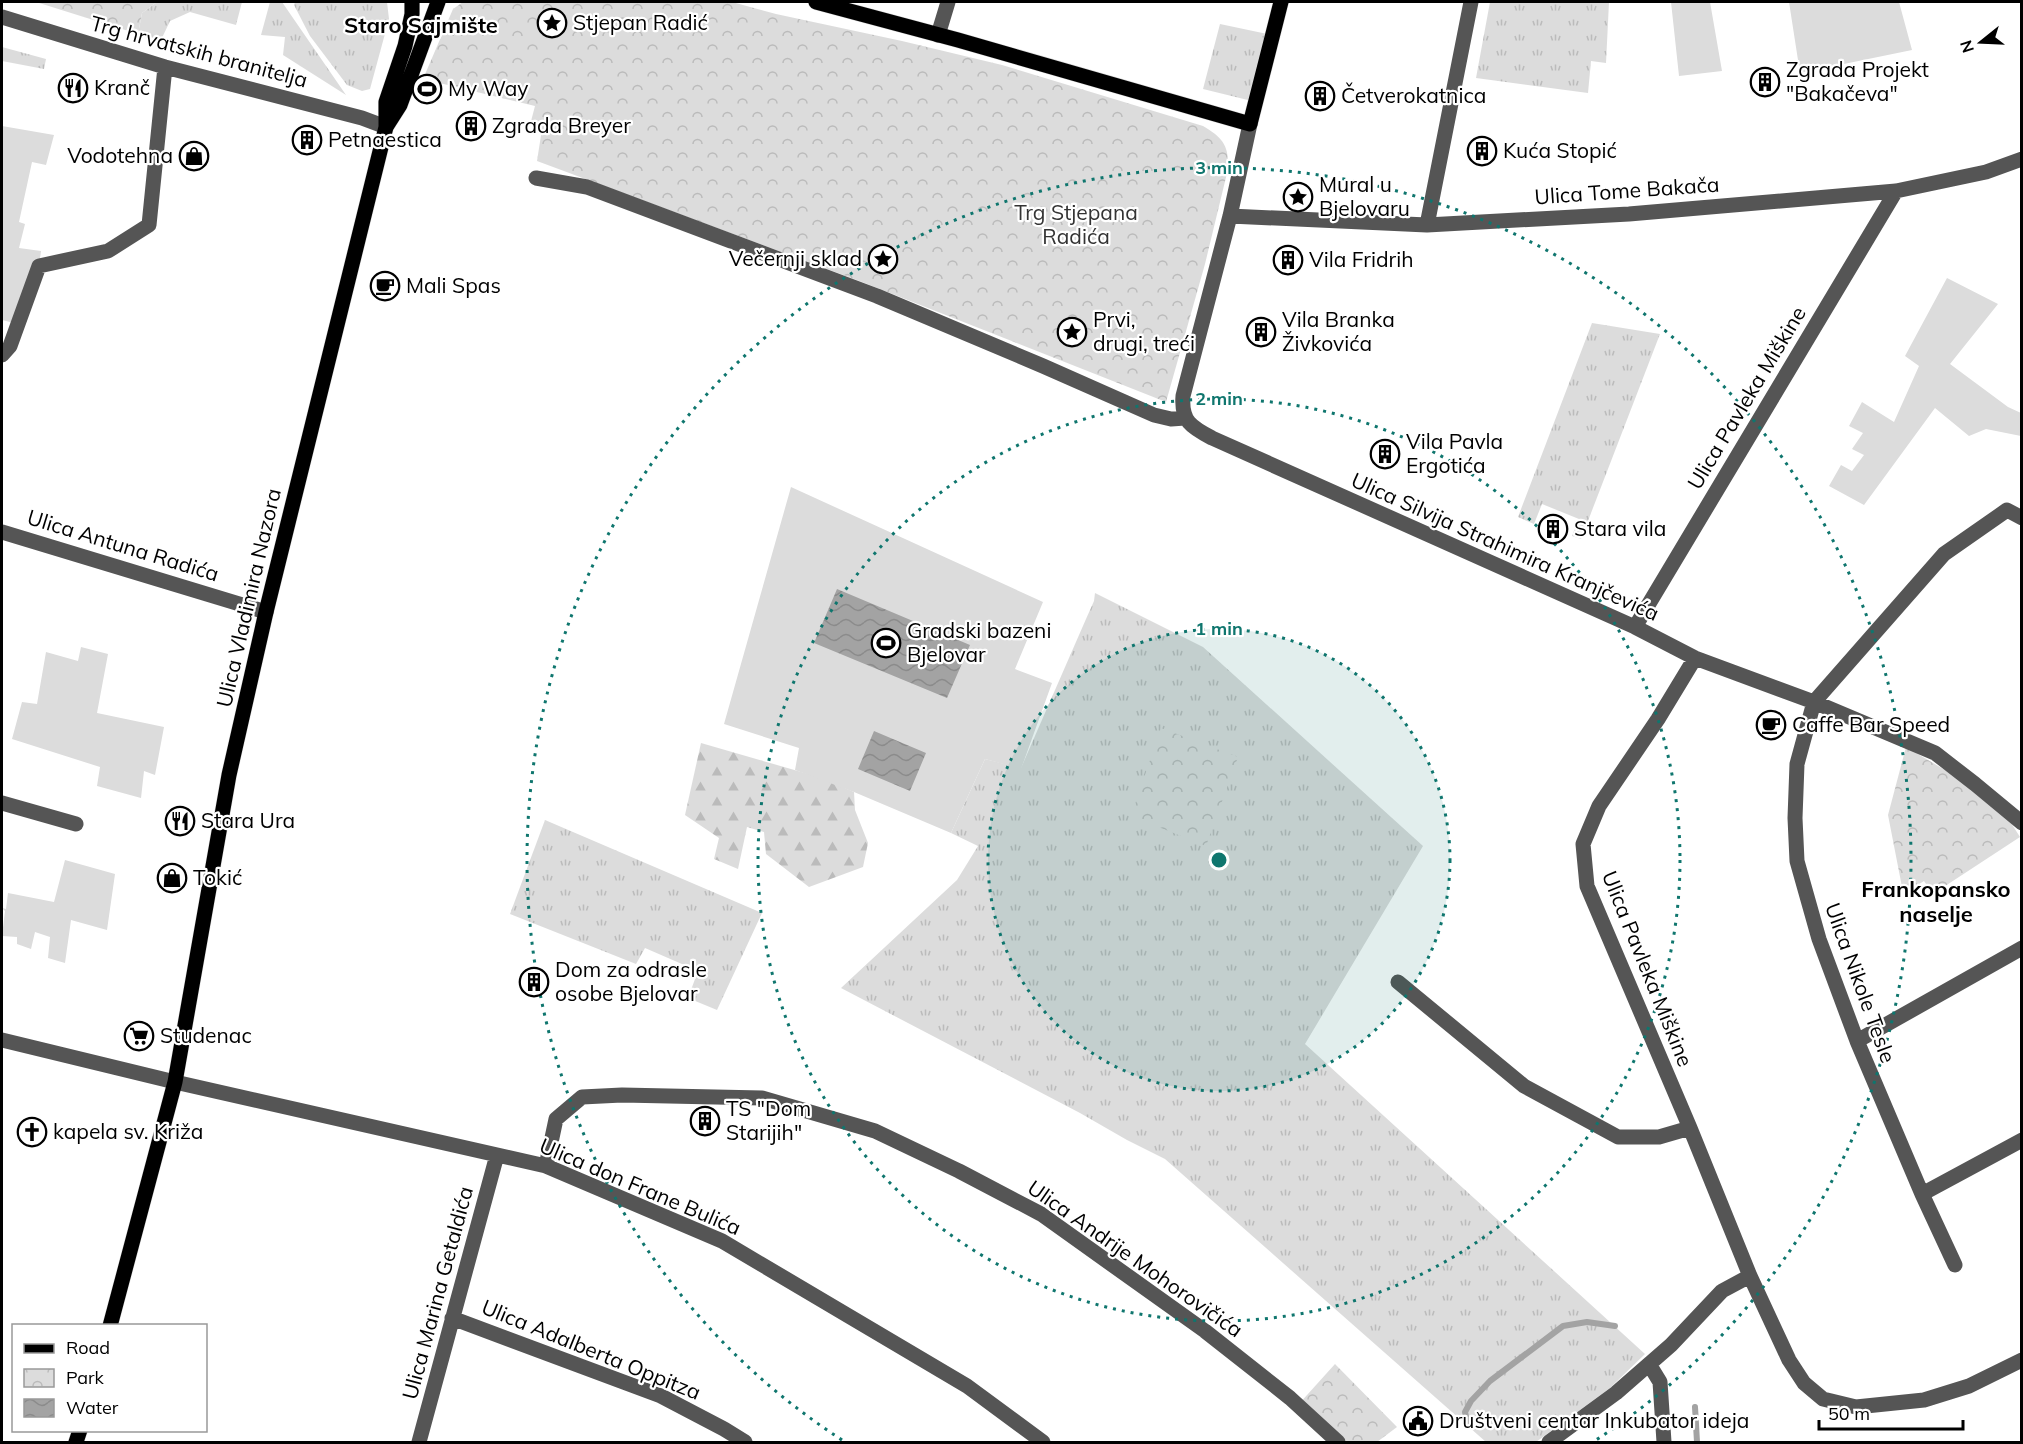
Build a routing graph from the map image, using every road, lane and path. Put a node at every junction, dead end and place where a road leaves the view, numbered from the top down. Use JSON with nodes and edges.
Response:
{"nodes":[{"id":1,"x":412,"y":2,"type":"edge"},
{"id":2,"x":438,"y":2,"type":"edge"},
{"id":3,"x":816,"y":2,"type":"edge"},
{"id":4,"x":948,"y":2,"type":"edge"},
{"id":5,"x":1281,"y":2,"type":"edge"},
{"id":6,"x":1471,"y":2,"type":"edge"},
{"id":7,"x":2,"y":17,"type":"edge"},
{"id":8,"x":938,"y":35,"type":"junction"},
{"id":9,"x":165,"y":67,"type":"junction"},
{"id":10,"x":1250,"y":124,"type":"junction"},
{"id":11,"x":386,"y":127,"type":"junction"},
{"id":12,"x":2022,"y":159,"type":"edge"},
{"id":13,"x":536,"y":178,"type":"dead end"},
{"id":14,"x":1896,"y":191,"type":"junction"},
{"id":15,"x":1230,"y":216,"type":"junction"},
{"id":16,"x":1427,"y":225,"type":"junction"},
{"id":17,"x":2,"y":355,"type":"edge"},
{"id":18,"x":1185,"y":418,"type":"junction"},
{"id":19,"x":2022,"y":519,"type":"edge"},
{"id":20,"x":2,"y":531,"type":"edge"},
{"id":21,"x":266,"y":612,"type":"junction"},
{"id":22,"x":1635,"y":627,"type":"junction"},
{"id":23,"x":1695,"y":657,"type":"junction"},
{"id":24,"x":1814,"y":702,"type":"junction"},
{"id":25,"x":2,"y":803,"type":"edge"},
{"id":26,"x":2021,"y":823,"type":"edge"},
{"id":27,"x":76,"y":824,"type":"dead end"},
{"id":28,"x":2022,"y":948,"type":"edge"},
{"id":29,"x":1398,"y":982,"type":"dead end"},
{"id":30,"x":2,"y":1040,"type":"edge"},
{"id":31,"x":1857,"y":1041,"type":"junction"},
{"id":32,"x":175,"y":1082,"type":"junction"},
{"id":33,"x":1690,"y":1128,"type":"junction"},
{"id":34,"x":2022,"y":1140,"type":"edge"},
{"id":35,"x":497,"y":1155,"type":"junction"},
{"id":36,"x":546,"y":1166,"type":"junction"},
{"id":37,"x":1922,"y":1194,"type":"junction"},
{"id":38,"x":1955,"y":1265,"type":"dead end"},
{"id":39,"x":1750,"y":1276,"type":"junction"},
{"id":40,"x":452,"y":1318,"type":"junction"},
{"id":41,"x":111,"y":1324,"type":"edge"},
{"id":42,"x":2022,"y":1360,"type":"edge"},
{"id":43,"x":1649,"y":1364,"type":"junction"},
{"id":44,"x":419,"y":1443,"type":"edge"},
{"id":45,"x":744,"y":1443,"type":"edge"},
{"id":46,"x":1043,"y":1443,"type":"edge"},
{"id":47,"x":1338,"y":1443,"type":"edge"},
{"id":48,"x":1549,"y":1443,"type":"edge"},
{"id":49,"x":1664,"y":1443,"type":"edge"}],
"edges":[{"from":1,"to":11,"type":"main road"},
{"from":2,"to":11,"type":"main road"},
{"from":3,"to":8,"type":"main road"},
{"from":4,"to":8,"type":"street"},
{"from":5,"to":10,"type":"main road"},
{"from":6,"to":16,"type":"street"},
{"from":7,"to":9,"type":"street","name":"Trg hrvatskih branitelja"},
{"from":8,"to":10,"type":"main road"},
{"from":9,"to":11,"type":"street","name":"Trg hrvatskih branitelja"},
{"from":9,"to":17,"type":"street"},
{"from":10,"to":15,"type":"street"},
{"from":11,"to":21,"type":"main road","name":"Ulica Vladimira Nazora"},
{"from":12,"to":14,"type":"street","name":"Ulica Tome Bakača"},
{"from":13,"to":18,"type":"street"},
{"from":14,"to":16,"type":"street","name":"Ulica Tome Bakača"},
{"from":14,"to":22,"type":"street","name":"Ulica Pavleka Miškine"},
{"from":15,"to":16,"type":"street","name":"Ulica Tome Bakača"},
{"from":15,"to":18,"type":"street"},
{"from":18,"to":22,"type":"street","name":"Ulica Silvija Strahimira Kranjčevića"},
{"from":19,"to":24,"type":"street"},
{"from":20,"to":21,"type":"street","name":"Ulica Antuna Radića"},
{"from":21,"to":32,"type":"main road","name":"Ulica Vladimira Nazora"},
{"from":22,"to":23,"type":"street","name":"Ulica Silvija Strahimira Kranjčevića"},
{"from":23,"to":24,"type":"street","name":"Ulica Silvija Strahimira Kranjčevića"},
{"from":23,"to":33,"type":"street","name":"Ulica Pavleka Miškine"},
{"from":24,"to":26,"type":"street","name":"Ulica Silvija Strahimira Kranjčevića"},
{"from":24,"to":31,"type":"street","name":"Ulica Nikole Tesle"},
{"from":25,"to":27,"type":"street"},
{"from":28,"to":31,"type":"street"},
{"from":29,"to":33,"type":"street"},
{"from":30,"to":32,"type":"street","name":"Ulica don Frane Bulića"},
{"from":31,"to":37,"type":"street","name":"Ulica Nikole Tesle"},
{"from":32,"to":35,"type":"street","name":"Ulica don Frane Bulića"},
{"from":32,"to":41,"type":"main road","name":"Ulica Vladimira Nazora"},
{"from":33,"to":39,"type":"street","name":"Ulica Pavleka Miškine"},
{"from":34,"to":37,"type":"street"},
{"from":35,"to":36,"type":"street","name":"Ulica don Frane Bulića"},
{"from":35,"to":40,"type":"street","name":"Ulica Marina Getaldića"},
{"from":36,"to":46,"type":"street","name":"Ulica don Frane Bulića"},
{"from":36,"to":47,"type":"street","name":"Ulica Andrije Mohorovičića"},
{"from":37,"to":38,"type":"street","name":"Ulica Nikole Tesle"},
{"from":39,"to":42,"type":"street","name":"Ulica Pavleka Miškine"},
{"from":39,"to":43,"type":"street"},
{"from":40,"to":44,"type":"street","name":"Ulica Marina Getaldića"},
{"from":40,"to":45,"type":"street","name":"Ulica Adalberta Oppitza"},
{"from":43,"to":48,"type":"street"},
{"from":43,"to":49,"type":"street"}]}
